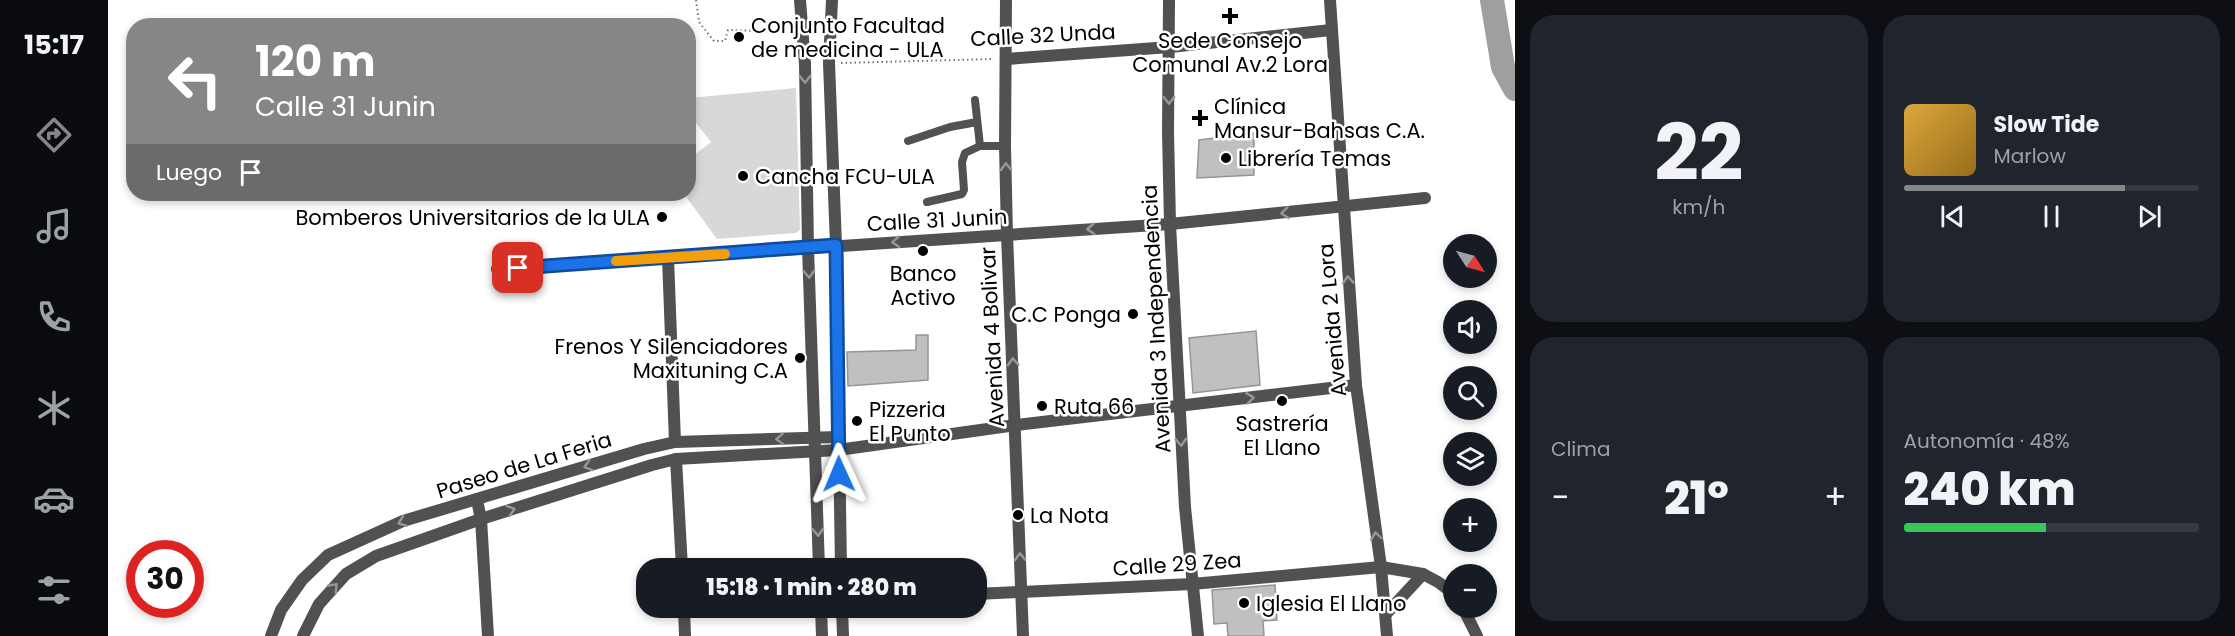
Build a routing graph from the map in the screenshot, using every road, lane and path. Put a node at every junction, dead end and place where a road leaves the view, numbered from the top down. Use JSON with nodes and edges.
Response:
{"nodes":[{"id":1,"x":696,"y":0,"type":"edge"},
{"id":2,"x":800,"y":0,"type":"edge"},
{"id":3,"x":832,"y":0,"type":"edge"},
{"id":4,"x":1006,"y":0,"type":"edge"},
{"id":5,"x":1169,"y":0,"type":"edge"},
{"id":6,"x":1330,"y":0,"type":"edge"},
{"id":7,"x":1331,"y":30,"type":"junction"},
{"id":8,"x":802,"y":32,"type":"junction"},
{"id":9,"x":1170,"y":47,"type":"junction"},
{"id":10,"x":1006,"y":59,"type":"junction"},
{"id":11,"x":829,"y":63,"type":"junction"},
{"id":12,"x":975,"y":100,"type":"dead end"},
{"id":13,"x":977,"y":123,"type":"junction"},
{"id":14,"x":908,"y":141,"type":"dead end"},
{"id":15,"x":980,"y":146,"type":"junction"},
{"id":16,"x":1005,"y":146,"type":"junction"},
{"id":17,"x":1425,"y":198,"type":"dead end"},
{"id":18,"x":927,"y":202,"type":"dead end"},
{"id":19,"x":1343,"y":207,"type":"junction"},
{"id":20,"x":1170,"y":224,"type":"junction"},
{"id":21,"x":1007,"y":235,"type":"junction"},
{"id":22,"x":836,"y":245,"type":"junction"},
{"id":23,"x":808,"y":248,"type":"junction"},
{"id":24,"x":668,"y":258,"type":"junction"},
{"id":25,"x":497,"y":269,"type":"dead end"},
{"id":26,"x":1356,"y":385,"type":"junction"},
{"id":27,"x":1179,"y":406,"type":"junction"},
{"id":28,"x":1016,"y":426,"type":"junction"},
{"id":29,"x":838,"y":437,"type":"junction"},
{"id":30,"x":815,"y":438,"type":"junction"},
{"id":31,"x":675,"y":442,"type":"junction"},
{"id":32,"x":838,"y":450,"type":"junction"},
{"id":33,"x":814,"y":452,"type":"junction"},
{"id":34,"x":675,"y":459,"type":"junction"},
{"id":35,"x":477,"y":500,"type":"junction"},
{"id":36,"x":481,"y":519,"type":"junction"},
{"id":37,"x":681,"y":558,"type":"edge"},
{"id":38,"x":819,"y":558,"type":"edge"},
{"id":39,"x":841,"y":558,"type":"edge"},
{"id":40,"x":1381,"y":567,"type":"junction"},
{"id":41,"x":1423,"y":574,"type":"junction"},
{"id":42,"x":1192,"y":584,"type":"junction"},
{"id":43,"x":1443,"y":586,"type":"edge"},
{"id":44,"x":1022,"y":593,"type":"junction"},
{"id":45,"x":987,"y":594,"type":"edge"},
{"id":46,"x":1386,"y":614,"type":"junction"},
{"id":47,"x":684,"y":618,"type":"edge"},
{"id":48,"x":821,"y":618,"type":"edge"},
{"id":49,"x":842,"y":618,"type":"edge"},
{"id":50,"x":1468,"y":618,"type":"edge"},
{"id":51,"x":271,"y":636,"type":"edge"},
{"id":52,"x":303,"y":636,"type":"edge"},
{"id":53,"x":488,"y":636,"type":"edge"},
{"id":54,"x":685,"y":636,"type":"edge"},
{"id":55,"x":822,"y":636,"type":"edge"},
{"id":56,"x":843,"y":636,"type":"edge"},
{"id":57,"x":1023,"y":636,"type":"edge"},
{"id":58,"x":1198,"y":636,"type":"edge"},
{"id":59,"x":1387,"y":636,"type":"edge"},
{"id":60,"x":1477,"y":636,"type":"edge"}],
"edges":[{"from":1,"to":8,"type":"path"},
{"from":2,"to":8,"type":"street"},
{"from":3,"to":11,"type":"street"},
{"from":4,"to":10,"type":"street","name":"Avenida 4 Bolivar"},
{"from":5,"to":9,"type":"street","name":"Avenida 3 Independencia"},
{"from":6,"to":7,"type":"street","name":"Avenida 2 Lora"},
{"from":7,"to":9,"type":"street","name":"Calle 32 Unda"},
{"from":7,"to":19,"type":"street","name":"Avenida 2 Lora"},
{"from":8,"to":23,"type":"street","one_way":true},
{"from":9,"to":10,"type":"street","name":"Calle 32 Unda"},
{"from":9,"to":20,"type":"street","name":"Avenida 3 Independencia","one_way":true},
{"from":10,"to":11,"type":"path","name":"Calle 32 Unda"},
{"from":10,"to":16,"type":"street","name":"Avenida 4 Bolivar"},
{"from":11,"to":22,"type":"street"},
{"from":12,"to":13,"type":"lane"},
{"from":13,"to":14,"type":"lane"},
{"from":13,"to":15,"type":"lane"},
{"from":15,"to":16,"type":"lane"},
{"from":15,"to":18,"type":"lane"},
{"from":21,"to":16,"type":"street","name":"Avenida 4 Bolivar","one_way":true},
{"from":17,"to":19,"type":"street","name":"Calle 31 Junin"},
{"from":19,"to":20,"type":"street","name":"Calle 31 Junin","one_way":true},
{"from":26,"to":19,"type":"street","name":"Avenida 2 Lora","one_way":true},
{"from":20,"to":21,"type":"street","name":"Calle 31 Junin","one_way":true},
{"from":20,"to":27,"type":"street","name":"Avenida 3 Independencia"},
{"from":21,"to":22,"type":"street","name":"Calle 31 Junin","one_way":true},
{"from":28,"to":21,"type":"street","name":"Avenida 4 Bolivar","one_way":true},
{"from":22,"to":23,"type":"street","name":"Calle 31 Junin"},
{"from":22,"to":29,"type":"street"},
{"from":23,"to":24,"type":"street","name":"Calle 31 Junin"},
{"from":23,"to":30,"type":"street","one_way":true},
{"from":24,"to":25,"type":"street","name":"Calle 31 Junin"},
{"from":24,"to":31,"type":"street"},
{"from":27,"to":26,"type":"street","name":"Paseo de La Feria","one_way":true},
{"from":40,"to":26,"type":"street","name":"Avenida 2 Lora","one_way":true},
{"from":27,"to":28,"type":"street","name":"Paseo de La Feria"},
{"from":27,"to":42,"type":"street","name":"Avenida 3 Independencia","one_way":true},
{"from":28,"to":32,"type":"street","name":"Paseo de La Feria"},
{"from":44,"to":28,"type":"street","name":"Avenida 4 Bolivar","one_way":true},
{"from":29,"to":30,"type":"street","name":"Paseo de La Feria"},
{"from":29,"to":32,"type":"street"},
{"from":30,"to":31,"type":"street","name":"Paseo de La Feria","one_way":true},
{"from":30,"to":33,"type":"street"},
{"from":31,"to":35,"type":"street","name":"Paseo de La Feria","one_way":true},
{"from":32,"to":33,"type":"street","name":"Paseo de La Feria"},
{"from":32,"to":39,"type":"street"},
{"from":33,"to":34,"type":"street","name":"Paseo de La Feria"},
{"from":33,"to":38,"type":"street","one_way":true},
{"from":36,"to":34,"type":"street","name":"Paseo de La Feria","one_way":true},
{"from":34,"to":37,"type":"street"},
{"from":35,"to":36,"type":"street"},
{"from":35,"to":51,"type":"street","name":"Paseo de La Feria","one_way":true},
{"from":52,"to":36,"type":"street","name":"Paseo de La Feria","one_way":true},
{"from":36,"to":53,"type":"street"},
{"from":40,"to":41,"type":"street","name":"Calle 29 Zea"},
{"from":40,"to":42,"type":"street","name":"Calle 29 Zea"},
{"from":40,"to":46,"type":"street","name":"Avenida 2 Lora"},
{"from":41,"to":43,"type":"street"},
{"from":41,"to":46,"type":"street"},
{"from":42,"to":44,"type":"street","name":"Calle 29 Zea"},
{"from":42,"to":58,"type":"street","name":"Avenida 3 Independencia"},
{"from":44,"to":45,"type":"street","name":"Calle 29 Zea"},
{"from":44,"to":57,"type":"street","name":"Avenida 4 Bolivar"},
{"from":46,"to":59,"type":"street","name":"Avenida 2 Lora"},
{"from":47,"to":54,"type":"street"},
{"from":48,"to":55,"type":"street"},
{"from":49,"to":56,"type":"street"},
{"from":50,"to":60,"type":"street"}]}
